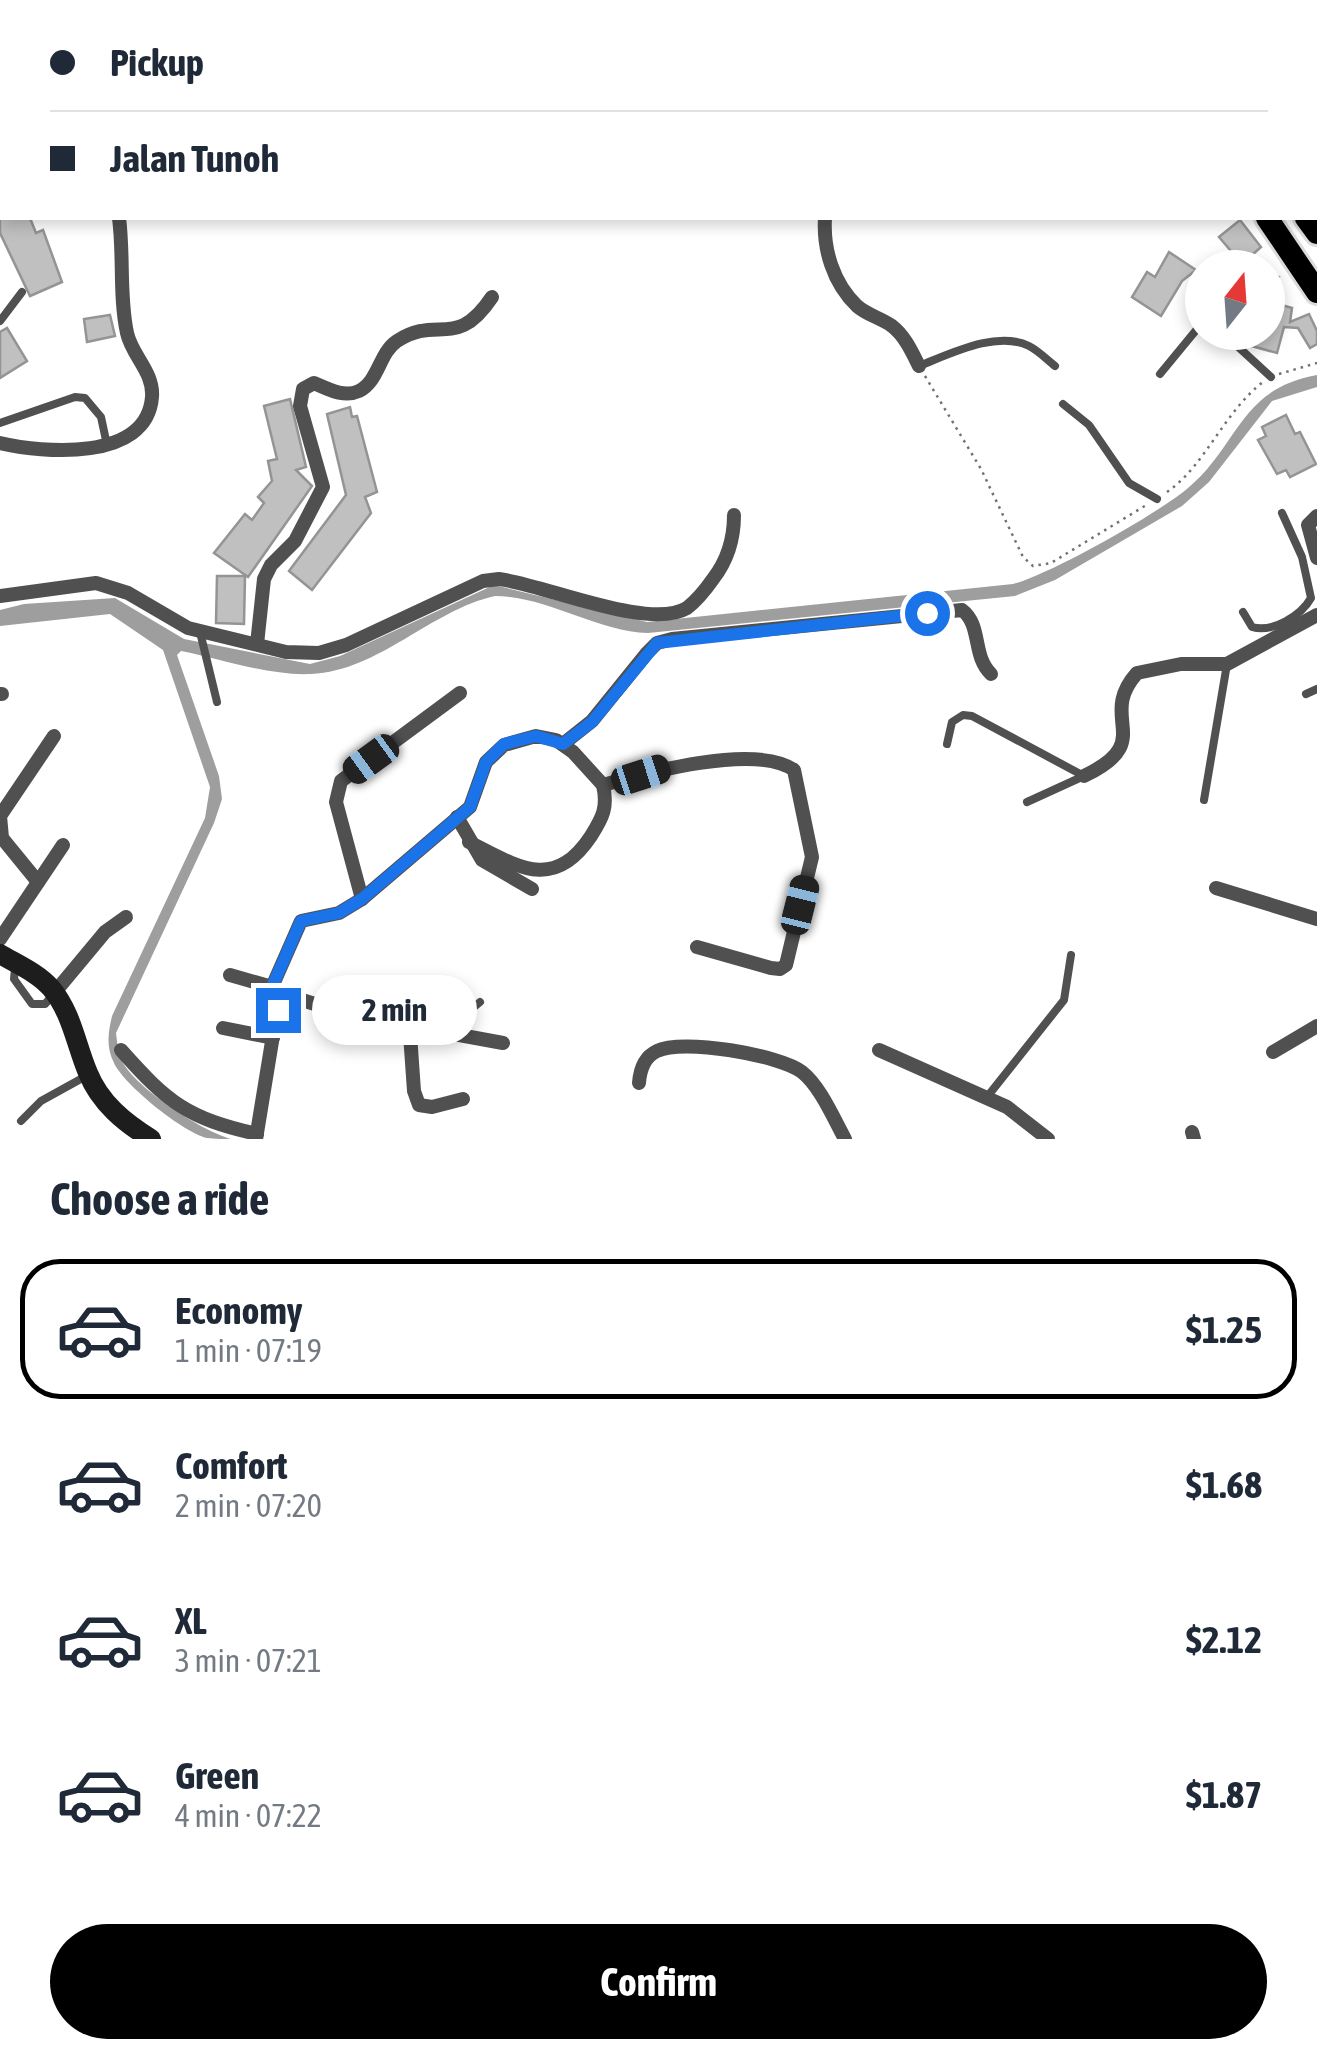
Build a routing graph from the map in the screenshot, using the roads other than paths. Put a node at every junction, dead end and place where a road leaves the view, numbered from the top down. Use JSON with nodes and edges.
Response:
{"nodes":[{"id":1,"x":120,"y":220,"type":"edge"},
{"id":2,"x":825,"y":220,"type":"edge"},
{"id":3,"x":1268,"y":220,"type":"edge"},
{"id":4,"x":22,"y":292,"type":"dead end"},
{"id":5,"x":1317,"y":292,"type":"edge"},
{"id":6,"x":492,"y":296,"type":"dead end"},
{"id":7,"x":0,"y":321,"type":"edge"},
{"id":8,"x":1185,"y":344,"type":"edge"},
{"id":9,"x":1242,"y":350,"type":"edge"},
{"id":10,"x":919,"y":366,"type":"joint"},
{"id":11,"x":1056,"y":366,"type":"dead end"},
{"id":12,"x":1160,"y":374,"type":"dead end"},
{"id":13,"x":1271,"y":377,"type":"road end"},
{"id":14,"x":1062,"y":404,"type":"dead end"},
{"id":15,"x":0,"y":423,"type":"edge"},
{"id":16,"x":0,"y":442,"type":"edge"},
{"id":17,"x":108,"y":445,"type":"junction"},
{"id":18,"x":1158,"y":499,"type":"road end"},
{"id":19,"x":1282,"y":514,"type":"dead end"},
{"id":20,"x":734,"y":515,"type":"dead end"},
{"id":21,"x":1313,"y":520,"type":"edge"},
{"id":22,"x":1289,"y":527,"type":"junction"},
{"id":23,"x":1317,"y":558,"type":"edge"},
{"id":24,"x":0,"y":596,"type":"edge"},
{"id":25,"x":1243,"y":612,"type":"dead end"},
{"id":26,"x":1317,"y":616,"type":"edge"},
{"id":27,"x":201,"y":636,"type":"junction"},
{"id":28,"x":257,"y":644,"type":"junction"},
{"id":29,"x":1227,"y":664,"type":"junction"},
{"id":30,"x":991,"y":674,"type":"dead end"},
{"id":31,"x":1317,"y":689,"type":"edge"},
{"id":32,"x":460,"y":693,"type":"dead end"},
{"id":33,"x":1306,"y":694,"type":"dead end"},
{"id":34,"x":218,"y":702,"type":"dead end"},
{"id":35,"x":54,"y":736,"type":"dead end"},
{"id":36,"x":563,"y":744,"type":"junction"},
{"id":37,"x":948,"y":744,"type":"dead end"},
{"id":38,"x":1084,"y":776,"type":"junction"},
{"id":39,"x":603,"y":785,"type":"junction"},
{"id":40,"x":1204,"y":800,"type":"dead end"},
{"id":41,"x":1026,"y":802,"type":"dead end"},
{"id":42,"x":457,"y":817,"type":"junction"},
{"id":43,"x":469,"y":842,"type":"junction"},
{"id":44,"x":64,"y":845,"type":"dead end"},
{"id":45,"x":38,"y":882,"type":"junction"},
{"id":46,"x":1216,"y":888,"type":"dead end"},
{"id":47,"x":532,"y":889,"type":"dead end"},
{"id":48,"x":362,"y":899,"type":"junction"},
{"id":49,"x":126,"y":916,"type":"dead end"},
{"id":50,"x":1317,"y":920,"type":"edge"},
{"id":51,"x":3,"y":928,"type":"edge"},
{"id":52,"x":697,"y":947,"type":"dead end"},
{"id":53,"x":1071,"y":955,"type":"dead end"},
{"id":54,"x":8,"y":959,"type":"edge"},
{"id":55,"x":230,"y":975,"type":"dead end"},
{"id":56,"x":272,"y":987,"type":"junction"},
{"id":57,"x":55,"y":992,"type":"junction"},
{"id":58,"x":480,"y":1002,"type":"dead end"},
{"id":59,"x":278,"y":1010,"type":"junction"},
{"id":60,"x":1317,"y":1026,"type":"edge"},
{"id":61,"x":223,"y":1028,"type":"dead end"},
{"id":62,"x":410,"y":1034,"type":"junction"},
{"id":63,"x":442,"y":1034,"type":"junction"},
{"id":64,"x":274,"y":1038,"type":"junction"},
{"id":65,"x":503,"y":1043,"type":"dead end"},
{"id":66,"x":121,"y":1050,"type":"dead end"},
{"id":67,"x":879,"y":1050,"type":"dead end"},
{"id":68,"x":1273,"y":1052,"type":"dead end"},
{"id":69,"x":88,"y":1075,"type":"junction"},
{"id":70,"x":639,"y":1083,"type":"dead end"},
{"id":71,"x":988,"y":1096,"type":"junction"},
{"id":72,"x":464,"y":1098,"type":"dead end"},
{"id":73,"x":21,"y":1121,"type":"dead end"},
{"id":74,"x":128,"y":1133,"type":"edge"},
{"id":75,"x":256,"y":1137,"type":"edge"},
{"id":76,"x":151,"y":1139,"type":"edge"},
{"id":77,"x":844,"y":1139,"type":"edge"},
{"id":78,"x":1048,"y":1139,"type":"edge"}],
"edges":[{"from":1,"to":17,"type":"street"},
{"from":2,"to":10,"type":"street"},
{"from":3,"to":5,"type":"main road"},
{"from":4,"to":7,"type":"lane"},
{"from":6,"to":28,"type":"street"},
{"from":8,"to":12,"type":"lane"},
{"from":9,"to":13,"type":"lane"},
{"from":10,"to":11,"type":"lane"},
{"from":14,"to":18,"type":"lane"},
{"from":15,"to":17,"type":"lane"},
{"from":16,"to":17,"type":"street"},
{"from":19,"to":22,"type":"lane"},
{"from":20,"to":28,"type":"street"},
{"from":21,"to":22,"type":"lane"},
{"from":21,"to":23,"type":"street"},
{"from":22,"to":25,"type":"lane"},
{"from":24,"to":27,"type":"street"},
{"from":26,"to":29,"type":"street"},
{"from":27,"to":28,"type":"street"},
{"from":27,"to":34,"type":"lane"},
{"from":29,"to":38,"type":"street"},
{"from":29,"to":40,"type":"lane"},
{"from":30,"to":36,"type":"street"},
{"from":31,"to":33,"type":"lane"},
{"from":32,"to":48,"type":"street"},
{"from":35,"to":45,"type":"street"},
{"from":36,"to":39,"type":"street"},
{"from":36,"to":42,"type":"street"},
{"from":37,"to":38,"type":"lane"},
{"from":38,"to":41,"type":"lane"},
{"from":39,"to":43,"type":"street"},
{"from":39,"to":52,"type":"street"},
{"from":42,"to":43,"type":"street"},
{"from":42,"to":48,"type":"street"},
{"from":43,"to":47,"type":"street"},
{"from":44,"to":45,"type":"street"},
{"from":45,"to":51,"type":"street"},
{"from":46,"to":50,"type":"street"},
{"from":48,"to":56,"type":"street"},
{"from":49,"to":57,"type":"street"},
{"from":53,"to":71,"type":"lane"},
{"from":54,"to":57,"type":"main road"},
{"from":55,"to":56,"type":"street"},
{"from":56,"to":59,"type":"street"},
{"from":57,"to":69,"type":"main road"},
{"from":58,"to":63,"type":"lane"},
{"from":59,"to":62,"type":"street"},
{"from":59,"to":64,"type":"street"},
{"from":60,"to":68,"type":"street"},
{"from":61,"to":64,"type":"street"},
{"from":62,"to":63,"type":"street"},
{"from":62,"to":72,"type":"street"},
{"from":63,"to":65,"type":"street"},
{"from":64,"to":75,"type":"street"},
{"from":66,"to":75,"type":"street"},
{"from":67,"to":71,"type":"street"},
{"from":69,"to":73,"type":"lane"},
{"from":69,"to":74,"type":"main road"},
{"from":70,"to":77,"type":"street"},
{"from":71,"to":78,"type":"street"},
{"from":74,"to":76,"type":"main road"}]}
